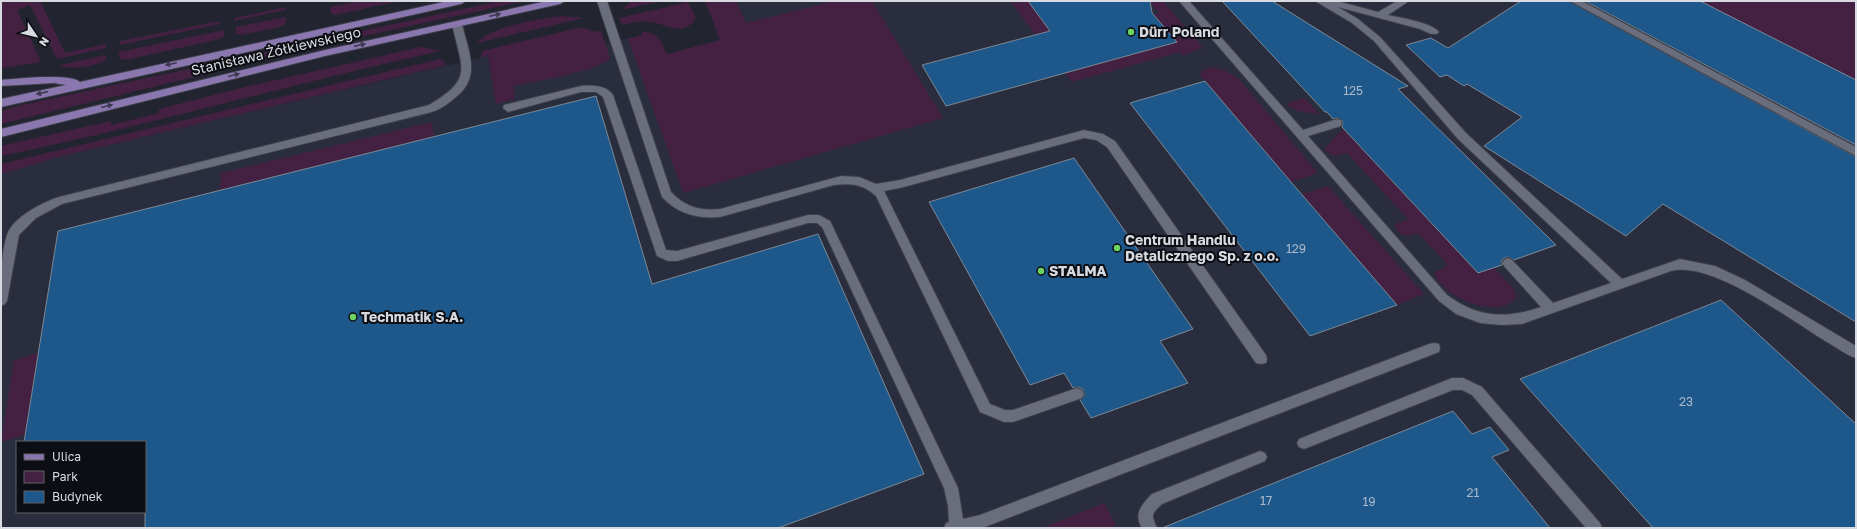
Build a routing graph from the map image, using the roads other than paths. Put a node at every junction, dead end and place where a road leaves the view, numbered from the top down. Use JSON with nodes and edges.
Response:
{"nodes":[{"id":1,"x":461,"y":1,"type":"edge"},
{"id":2,"x":560,"y":1,"type":"edge"},
{"id":3,"x":602,"y":1,"type":"edge"},
{"id":4,"x":1184,"y":1,"type":"edge"},
{"id":5,"x":1320,"y":1,"type":"edge"},
{"id":6,"x":1326,"y":1,"type":"edge"},
{"id":7,"x":1404,"y":1,"type":"edge"},
{"id":8,"x":1575,"y":1,"type":"edge"},
{"id":9,"x":1378,"y":16,"type":"junction"},
{"id":10,"x":457,"y":24,"type":"junction"},
{"id":11,"x":1434,"y":32,"type":"dead end"},
{"id":12,"x":1,"y":83,"type":"edge"},
{"id":13,"x":80,"y":84,"type":"junction"},
{"id":14,"x":1,"y":103,"type":"edge"},
{"id":15,"x":508,"y":108,"type":"dead end"},
{"id":16,"x":1337,"y":122,"type":"dead end"},
{"id":17,"x":1,"y":133,"type":"edge"},
{"id":18,"x":1301,"y":135,"type":"junction"},
{"id":19,"x":1856,"y":152,"type":"edge"},
{"id":20,"x":875,"y":188,"type":"junction"},
{"id":21,"x":1508,"y":263,"type":"dead end"},
{"id":22,"x":1620,"y":284,"type":"junction"},
{"id":23,"x":1,"y":301,"type":"edge"},
{"id":24,"x":1550,"y":308,"type":"junction"},
{"id":25,"x":1434,"y":348,"type":"dead end"},
{"id":26,"x":1856,"y":353,"type":"edge"},
{"id":27,"x":1261,"y":359,"type":"dead end"},
{"id":28,"x":1077,"y":394,"type":"dead end"},
{"id":29,"x":1304,"y":443,"type":"dead end"},
{"id":30,"x":1260,"y":457,"type":"dead end"},
{"id":31,"x":953,"y":527,"type":"edge"},
{"id":32,"x":1150,"y":528,"type":"edge"},
{"id":33,"x":1595,"y":528,"type":"edge"}],
"edges":[{"from":1,"to":13,"type":"main road","name":"Stanisława Żółkiewskiego","one_way":true},
{"from":10,"to":2,"type":"main road","name":"Stanisława Żółkiewskiego","one_way":true},
{"from":3,"to":20,"type":"lane"},
{"from":4,"to":18,"type":"lane"},
{"from":5,"to":22,"type":"lane"},
{"from":6,"to":9,"type":"lane"},
{"from":7,"to":9,"type":"lane"},
{"from":8,"to":19,"type":"lane"},
{"from":9,"to":11,"type":"lane"},
{"from":17,"to":10,"type":"main road","name":"Stanisława Żółkiewskiego","one_way":true},
{"from":10,"to":23,"type":"lane"},
{"from":12,"to":13,"type":"main road"},
{"from":13,"to":14,"type":"main road","name":"Stanisława Żółkiewskiego","one_way":true},
{"from":15,"to":31,"type":"lane"},
{"from":16,"to":18,"type":"lane"},
{"from":18,"to":24,"type":"lane"},
{"from":20,"to":27,"type":"lane"},
{"from":20,"to":28,"type":"lane"},
{"from":21,"to":24,"type":"lane"},
{"from":22,"to":24,"type":"lane"},
{"from":22,"to":26,"type":"lane"},
{"from":25,"to":31,"type":"lane"},
{"from":29,"to":33,"type":"lane"},
{"from":30,"to":32,"type":"lane"}]}
